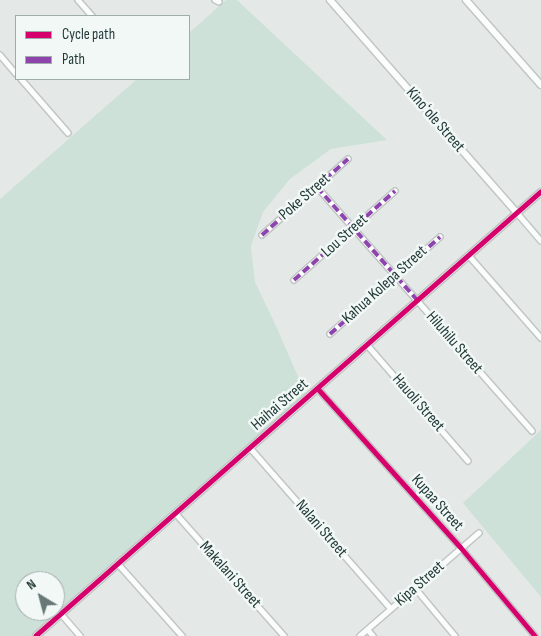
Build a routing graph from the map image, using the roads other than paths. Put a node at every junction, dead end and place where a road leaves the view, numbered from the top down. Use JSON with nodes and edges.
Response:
{"nodes":[{"id":1,"x":78,"y":0,"type":"edge"},
{"id":2,"x":330,"y":0,"type":"edge"},
{"id":3,"x":466,"y":0,"type":"edge"},
{"id":4,"x":91,"y":15,"type":"edge"},
{"id":5,"x":0,"y":55,"type":"edge"},
{"id":6,"x":15,"y":73,"type":"edge"},
{"id":7,"x":22,"y":80,"type":"edge"},
{"id":8,"x":541,"y":85,"type":"edge"},
{"id":9,"x":68,"y":133,"type":"dead end"},
{"id":10,"x":348,"y":159,"type":"dead end"},
{"id":11,"x":318,"y":187,"type":"junction"},
{"id":12,"x":395,"y":191,"type":"dead end"},
{"id":13,"x":541,"y":192,"type":"edge"},
{"id":14,"x":516,"y":213,"type":"junction"},
{"id":15,"x":353,"y":228,"type":"junction"},
{"id":16,"x":262,"y":235,"type":"dead end"},
{"id":17,"x":440,"y":237,"type":"dead end"},
{"id":18,"x":541,"y":240,"type":"edge"},
{"id":19,"x":469,"y":256,"type":"junction"},
{"id":20,"x":396,"y":276,"type":"junction"},
{"id":21,"x":294,"y":280,"type":"dead end"},
{"id":22,"x":418,"y":301,"type":"junction"},
{"id":23,"x":330,"y":334,"type":"dead end"},
{"id":24,"x":541,"y":338,"type":"edge"},
{"id":25,"x":367,"y":345,"type":"junction"},
{"id":26,"x":318,"y":388,"type":"junction"},
{"id":27,"x":532,"y":431,"type":"dead end"},
{"id":28,"x":250,"y":448,"type":"junction"},
{"id":29,"x":468,"y":461,"type":"dead end"},
{"id":30,"x":176,"y":514,"type":"junction"},
{"id":31,"x":479,"y":533,"type":"dead end"},
{"id":32,"x":461,"y":548,"type":"junction"},
{"id":33,"x":118,"y":564,"type":"junction"},
{"id":34,"x":415,"y":588,"type":"junction"},
{"id":35,"x":391,"y":609,"type":"junction"},
{"id":36,"x":65,"y":610,"type":"edge"},
{"id":37,"x":65,"y":619,"type":"edge"},
{"id":38,"x":53,"y":621,"type":"edge"},
{"id":39,"x":368,"y":630,"type":"junction"},
{"id":40,"x":36,"y":636,"type":"edge"},
{"id":41,"x":80,"y":636,"type":"edge"},
{"id":42,"x":182,"y":636,"type":"edge"},
{"id":43,"x":284,"y":636,"type":"edge"},
{"id":44,"x":360,"y":636,"type":"edge"},
{"id":45,"x":373,"y":636,"type":"edge"},
{"id":46,"x":455,"y":636,"type":"edge"},
{"id":47,"x":535,"y":636,"type":"edge"}],
"edges":[{"from":1,"to":4,"type":"street"},
{"from":2,"to":14,"type":"street","name":"Kinoʻole Street"},
{"from":3,"to":8,"type":"street"},
{"from":5,"to":6,"type":"street"},
{"from":7,"to":9,"type":"street"},
{"from":10,"to":11,"type":"street","name":"Poke Street"},
{"from":11,"to":15,"type":"street","name":"Hiluhilu Street"},
{"from":11,"to":16,"type":"street","name":"Poke Street"},
{"from":12,"to":15,"type":"street","name":"Lou Street"},
{"from":13,"to":14,"type":"street","name":"Haihai Street"},
{"from":14,"to":18,"type":"street","name":"Kinoʻole Street"},
{"from":14,"to":19,"type":"street","name":"Haihai Street"},
{"from":15,"to":20,"type":"street","name":"Hiluhilu Street"},
{"from":15,"to":21,"type":"street","name":"Lou Street"},
{"from":17,"to":20,"type":"street","name":"Kahua Kolepa Street"},
{"from":19,"to":22,"type":"street","name":"Haihai Street"},
{"from":19,"to":24,"type":"street"},
{"from":20,"to":22,"type":"street","name":"Hiluhilu Street"},
{"from":20,"to":23,"type":"street","name":"Kahua Kolepa Street"},
{"from":22,"to":25,"type":"street","name":"Haihai Street"},
{"from":22,"to":27,"type":"street","name":"Hiluhilu Street"},
{"from":25,"to":26,"type":"street","name":"Haihai Street"},
{"from":25,"to":29,"type":"street","name":"Hauoli Street"},
{"from":26,"to":28,"type":"street","name":"Haihai Street"},
{"from":26,"to":32,"type":"street","name":"Kupaa Street"},
{"from":28,"to":30,"type":"street","name":"Haihai Street"},
{"from":28,"to":35,"type":"street","name":"Nalani Street"},
{"from":30,"to":33,"type":"street","name":"Haihai Street"},
{"from":30,"to":43,"type":"street","name":"Makalani Street"},
{"from":31,"to":32,"type":"street","name":"Kipa Street"},
{"from":32,"to":34,"type":"street","name":"Kipa Street"},
{"from":32,"to":47,"type":"street","name":"Kupaa Street"},
{"from":33,"to":36,"type":"street","name":"Haihai Street"},
{"from":33,"to":42,"type":"street"},
{"from":34,"to":35,"type":"street","name":"Kipa Street"},
{"from":34,"to":46,"type":"street"},
{"from":35,"to":39,"type":"street","name":"Kipa Street"},
{"from":37,"to":41,"type":"street"},
{"from":38,"to":40,"type":"street","name":"Haihai Street"},
{"from":39,"to":44,"type":"street","name":"Kipa Street"},
{"from":39,"to":45,"type":"street"}]}
